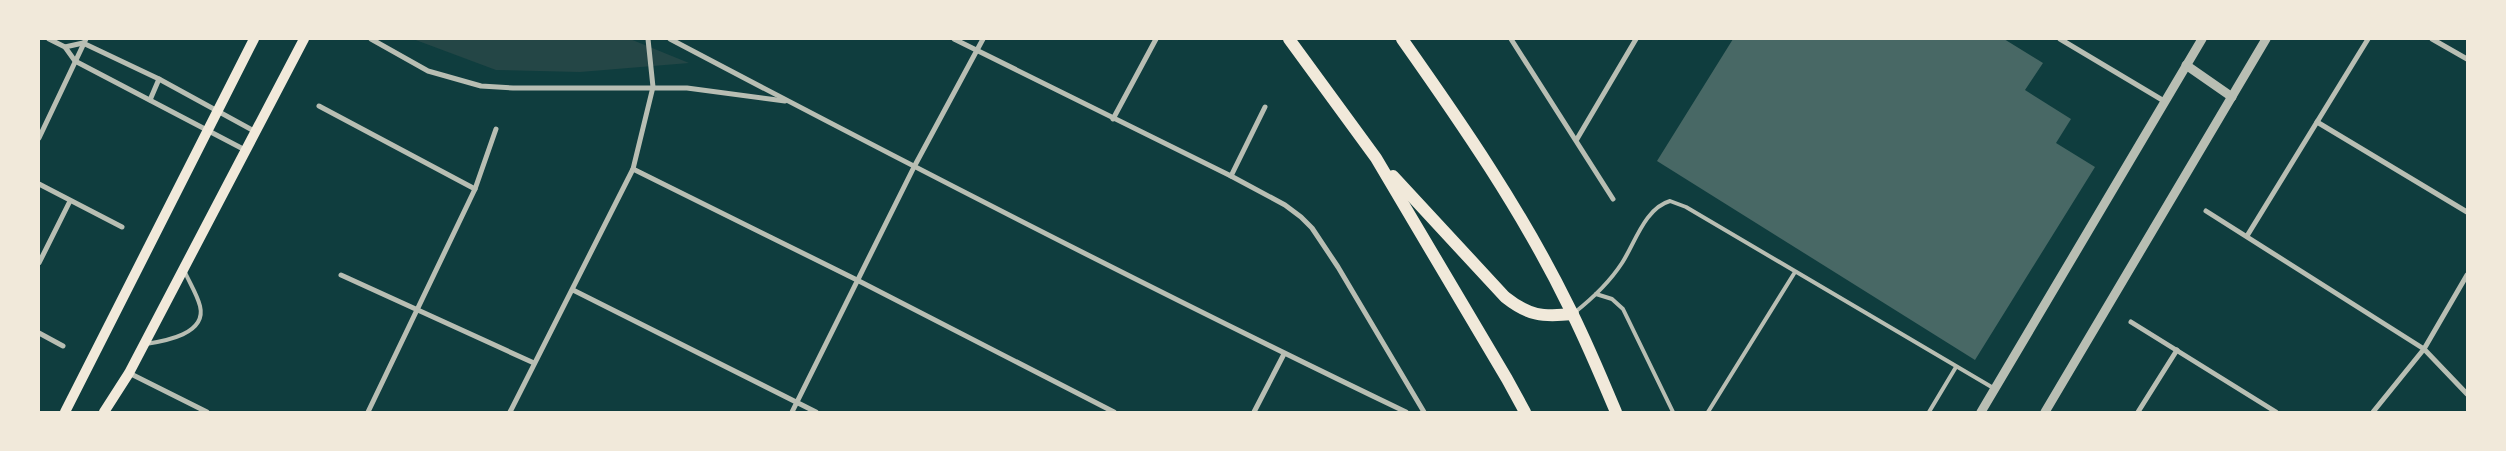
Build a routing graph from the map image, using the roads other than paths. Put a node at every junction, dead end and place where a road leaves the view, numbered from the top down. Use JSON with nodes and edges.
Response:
{"nodes":[{"id":1,"x":49,"y":39,"type":"edge"},
{"id":2,"x":254,"y":39,"type":"edge"},
{"id":3,"x":304,"y":39,"type":"edge"},
{"id":4,"x":371,"y":39,"type":"edge"},
{"id":5,"x":648,"y":39,"type":"edge"},
{"id":6,"x":670,"y":39,"type":"edge"},
{"id":7,"x":954,"y":39,"type":"edge"},
{"id":8,"x":983,"y":39,"type":"edge"},
{"id":9,"x":1156,"y":39,"type":"edge"},
{"id":10,"x":1289,"y":39,"type":"edge"},
{"id":11,"x":1402,"y":39,"type":"edge"},
{"id":12,"x":1511,"y":39,"type":"edge"},
{"id":13,"x":1636,"y":39,"type":"edge"},
{"id":14,"x":2060,"y":39,"type":"edge"},
{"id":15,"x":2202,"y":39,"type":"edge"},
{"id":16,"x":2266,"y":39,"type":"edge"},
{"id":17,"x":2368,"y":39,"type":"edge"},
{"id":18,"x":2432,"y":39,"type":"edge"},
{"id":19,"x":84,"y":41,"type":"edge"},
{"id":20,"x":65,"y":46,"type":"junction"},
{"id":21,"x":977,"y":50,"type":"junction"},
{"id":22,"x":2467,"y":59,"type":"edge"},
{"id":23,"x":75,"y":61,"type":"junction"},
{"id":24,"x":2186,"y":65,"type":"junction"},
{"id":25,"x":159,"y":79,"type":"junction"},
{"id":26,"x":653,"y":87,"type":"junction"},
{"id":27,"x":2232,"y":96,"type":"junction"},
{"id":28,"x":150,"y":100,"type":"junction"},
{"id":29,"x":2164,"y":100,"type":"junction"},
{"id":30,"x":790,"y":102,"type":"junction"},
{"id":31,"x":319,"y":106,"type":"dead end"},
{"id":32,"x":1265,"y":107,"type":"dead end"},
{"id":33,"x":216,"y":110,"type":"junction"},
{"id":34,"x":1113,"y":119,"type":"junction"},
{"id":35,"x":2317,"y":122,"type":"junction"},
{"id":36,"x":496,"y":129,"type":"dead end"},
{"id":37,"x":207,"y":130,"type":"junction"},
{"id":38,"x":257,"y":132,"type":"junction"},
{"id":39,"x":39,"y":138,"type":"edge"},
{"id":40,"x":1577,"y":139,"type":"junction"},
{"id":41,"x":247,"y":151,"type":"junction"},
{"id":42,"x":1376,"y":158,"type":"junction"},
{"id":43,"x":914,"y":167,"type":"junction"},
{"id":44,"x":633,"y":169,"type":"junction"},
{"id":45,"x":1231,"y":176,"type":"junction"},
{"id":46,"x":39,"y":184,"type":"edge"},
{"id":47,"x":475,"y":189,"type":"junction"},
{"id":48,"x":1613,"y":199,"type":"dead end"},
{"id":49,"x":70,"y":201,"type":"junction"},
{"id":50,"x":2206,"y":211,"type":"dead end"},
{"id":51,"x":2467,"y":212,"type":"edge"},
{"id":52,"x":122,"y":227,"type":"dead end"},
{"id":53,"x":2248,"y":236,"type":"junction"},
{"id":54,"x":39,"y":263,"type":"edge"},
{"id":55,"x":184,"y":270,"type":"junction"},
{"id":56,"x":1794,"y":272,"type":"junction"},
{"id":57,"x":341,"y":275,"type":"dead end"},
{"id":58,"x":2467,"y":275,"type":"edge"},
{"id":59,"x":857,"y":280,"type":"junction"},
{"id":60,"x":573,"y":290,"type":"junction"},
{"id":61,"x":1596,"y":294,"type":"junction"},
{"id":62,"x":418,"y":308,"type":"junction"},
{"id":63,"x":1572,"y":314,"type":"junction"},
{"id":64,"x":2131,"y":322,"type":"dead end"},
{"id":65,"x":39,"y":333,"type":"edge"},
{"id":66,"x":144,"y":345,"type":"junction"},
{"id":67,"x":63,"y":346,"type":"dead end"},
{"id":68,"x":2424,"y":349,"type":"junction"},
{"id":69,"x":2176,"y":350,"type":"junction"},
{"id":70,"x":1284,"y":354,"type":"junction"},
{"id":71,"x":534,"y":363,"type":"junction"},
{"id":72,"x":1956,"y":367,"type":"junction"},
{"id":73,"x":129,"y":373,"type":"junction"},
{"id":74,"x":1995,"y":389,"type":"junction"},
{"id":75,"x":2467,"y":394,"type":"edge"},
{"id":76,"x":796,"y":402,"type":"junction"},
{"id":77,"x":65,"y":412,"type":"edge"},
{"id":78,"x":104,"y":412,"type":"edge"},
{"id":79,"x":206,"y":412,"type":"edge"},
{"id":80,"x":368,"y":412,"type":"edge"},
{"id":81,"x":510,"y":412,"type":"edge"},
{"id":82,"x":792,"y":412,"type":"edge"},
{"id":83,"x":816,"y":412,"type":"edge"},
{"id":84,"x":1114,"y":412,"type":"edge"},
{"id":85,"x":1254,"y":412,"type":"edge"},
{"id":86,"x":1406,"y":412,"type":"edge"},
{"id":87,"x":1424,"y":412,"type":"edge"},
{"id":88,"x":1524,"y":412,"type":"edge"},
{"id":89,"x":1616,"y":412,"type":"edge"},
{"id":90,"x":1674,"y":412,"type":"edge"},
{"id":91,"x":1708,"y":412,"type":"edge"},
{"id":92,"x":1929,"y":412,"type":"edge"},
{"id":93,"x":1981,"y":412,"type":"edge"},
{"id":94,"x":2046,"y":412,"type":"edge"},
{"id":95,"x":2138,"y":412,"type":"edge"},
{"id":96,"x":2276,"y":412,"type":"edge"},
{"id":97,"x":2373,"y":412,"type":"edge"}],
"edges":[{"from":1,"to":20,"type":"street"},
{"from":2,"to":33,"type":"main road"},
{"from":3,"to":38,"type":"main road"},
{"from":4,"to":26,"type":"street"},
{"from":5,"to":26,"type":"street"},
{"from":6,"to":30,"type":"street"},
{"from":7,"to":21,"type":"street"},
{"from":8,"to":21,"type":"street"},
{"from":9,"to":34,"type":"street"},
{"from":10,"to":42,"type":"main road"},
{"from":11,"to":63,"type":"main road"},
{"from":12,"to":40,"type":"street"},
{"from":13,"to":40,"type":"street"},
{"from":14,"to":29,"type":"street"},
{"from":15,"to":24,"type":"street"},
{"from":16,"to":27,"type":"street"},
{"from":17,"to":35,"type":"street"},
{"from":18,"to":22,"type":"street"},
{"from":19,"to":20,"type":"street"},
{"from":19,"to":23,"type":"street"},
{"from":19,"to":25,"type":"street"},
{"from":20,"to":23,"type":"street"},
{"from":21,"to":34,"type":"street"},
{"from":21,"to":43,"type":"street"},
{"from":23,"to":28,"type":"street"},
{"from":23,"to":39,"type":"street"},
{"from":24,"to":27,"type":"street"},
{"from":24,"to":29,"type":"street"},
{"from":25,"to":28,"type":"street"},
{"from":25,"to":33,"type":"street"},
{"from":26,"to":30,"type":"street"},
{"from":26,"to":44,"type":"street"},
{"from":27,"to":94,"type":"street"},
{"from":28,"to":37,"type":"street"},
{"from":29,"to":74,"type":"street"},
{"from":30,"to":43,"type":"street"},
{"from":31,"to":47,"type":"street"},
{"from":32,"to":45,"type":"street"},
{"from":33,"to":37,"type":"main road"},
{"from":33,"to":38,"type":"street"},
{"from":34,"to":45,"type":"street"},
{"from":35,"to":51,"type":"street"},
{"from":35,"to":53,"type":"street"},
{"from":36,"to":47,"type":"street"},
{"from":37,"to":41,"type":"street"},
{"from":37,"to":77,"type":"main road"},
{"from":38,"to":41,"type":"main road"},
{"from":40,"to":48,"type":"street"},
{"from":41,"to":55,"type":"main road"},
{"from":42,"to":63,"type":"main road"},
{"from":42,"to":88,"type":"main road"},
{"from":43,"to":59,"type":"street"},
{"from":43,"to":70,"type":"street"},
{"from":44,"to":59,"type":"street"},
{"from":44,"to":60,"type":"street"},
{"from":45,"to":87,"type":"street"},
{"from":46,"to":49,"type":"street"},
{"from":47,"to":62,"type":"street"},
{"from":49,"to":52,"type":"street"},
{"from":49,"to":54,"type":"street"},
{"from":50,"to":53,"type":"street"},
{"from":53,"to":68,"type":"street"},
{"from":55,"to":66,"type":"main road"},
{"from":55,"to":66,"type":"lane"},
{"from":56,"to":61,"type":"lane"},
{"from":56,"to":72,"type":"lane"},
{"from":56,"to":91,"type":"lane"},
{"from":57,"to":62,"type":"street"},
{"from":58,"to":68,"type":"street"},
{"from":59,"to":76,"type":"street"},
{"from":59,"to":84,"type":"street"},
{"from":60,"to":71,"type":"street"},
{"from":60,"to":76,"type":"street"},
{"from":61,"to":63,"type":"lane"},
{"from":61,"to":90,"type":"lane"},
{"from":62,"to":71,"type":"street"},
{"from":62,"to":80,"type":"street"},
{"from":63,"to":89,"type":"main road"},
{"from":64,"to":69,"type":"street"},
{"from":65,"to":67,"type":"street"},
{"from":66,"to":73,"type":"main road"},
{"from":68,"to":75,"type":"street"},
{"from":68,"to":97,"type":"street"},
{"from":69,"to":95,"type":"street"},
{"from":69,"to":96,"type":"street"},
{"from":70,"to":85,"type":"street"},
{"from":70,"to":86,"type":"street"},
{"from":71,"to":81,"type":"street"},
{"from":72,"to":74,"type":"lane"},
{"from":72,"to":92,"type":"lane"},
{"from":73,"to":78,"type":"main road"},
{"from":73,"to":79,"type":"street"},
{"from":74,"to":93,"type":"street"},
{"from":76,"to":82,"type":"street"},
{"from":76,"to":83,"type":"street"}]}
